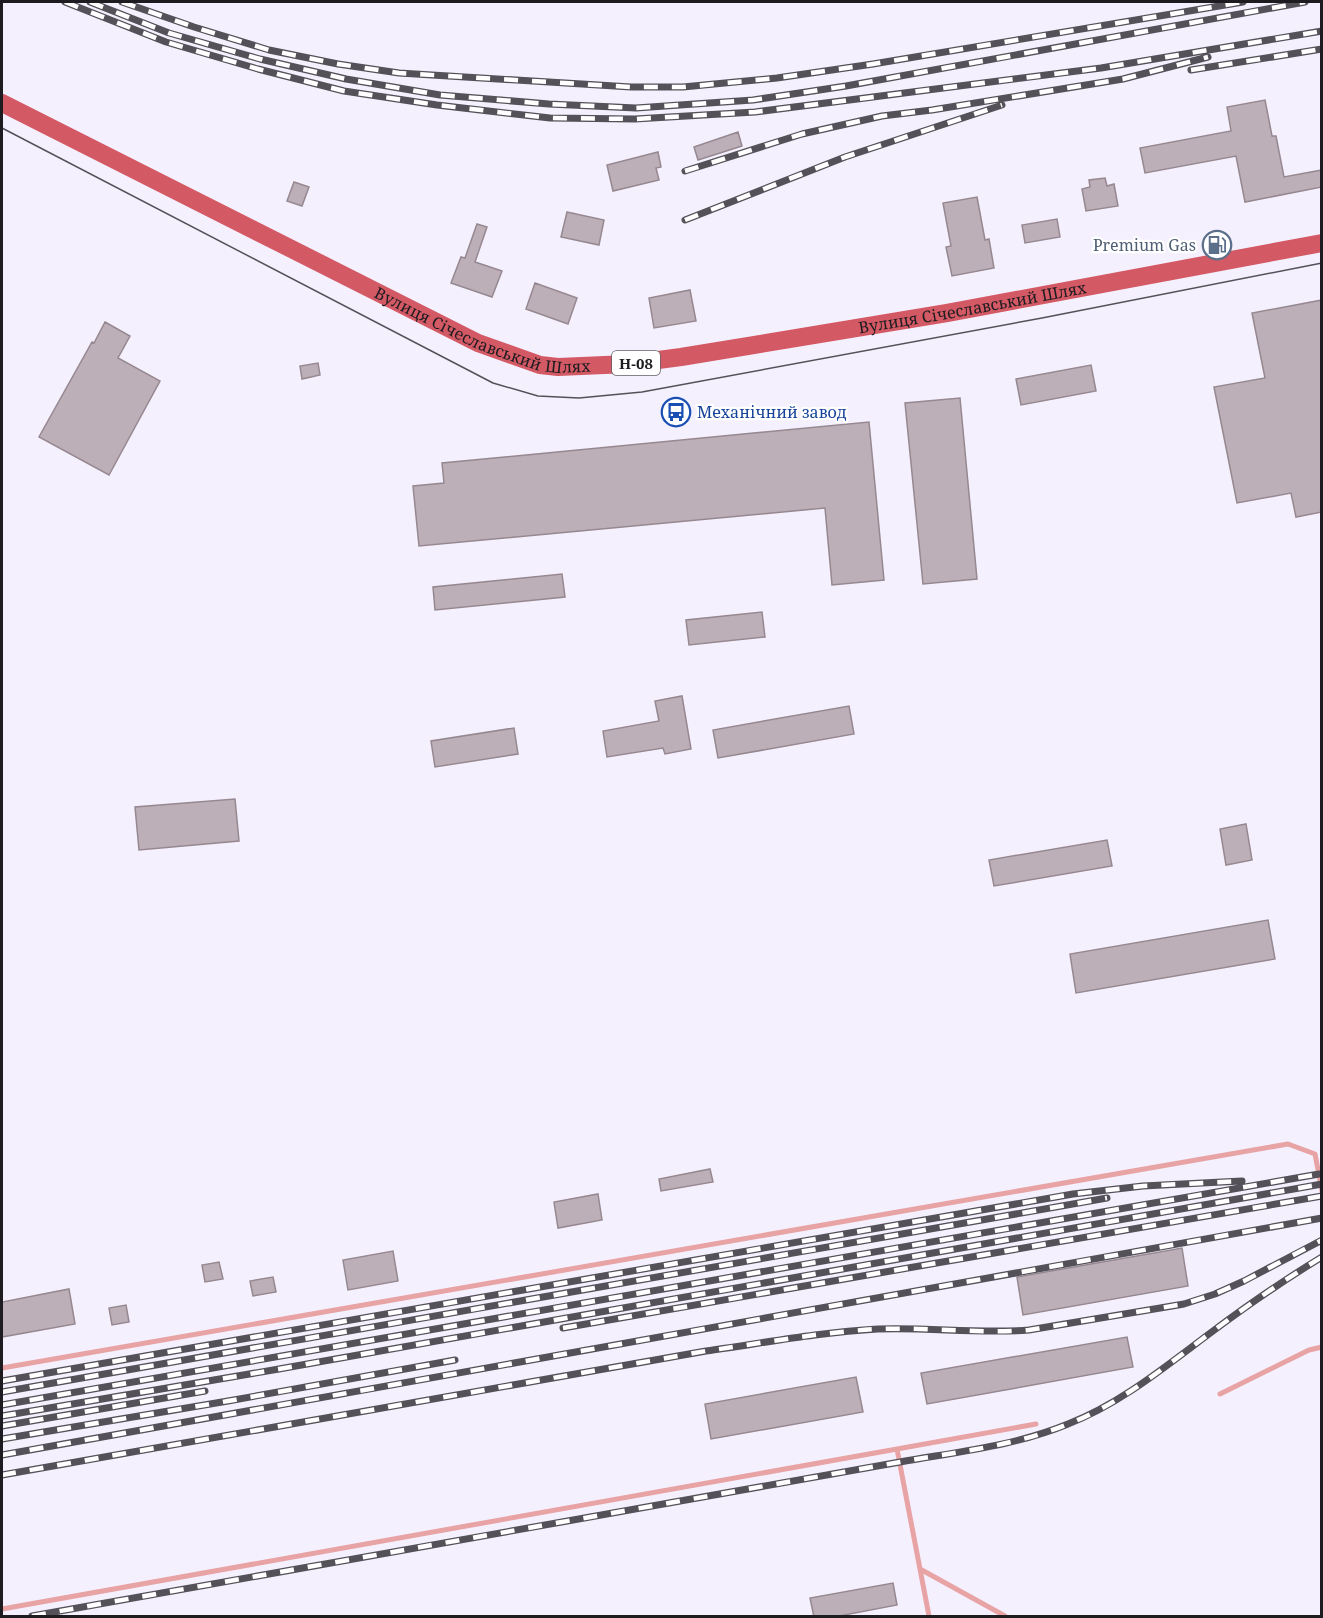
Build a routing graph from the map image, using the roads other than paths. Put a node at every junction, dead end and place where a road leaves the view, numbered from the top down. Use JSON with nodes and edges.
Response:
{"nodes":[{"id":1,"x":2,"y":103,"type":"edge"},
{"id":2,"x":1322,"y":243,"type":"edge"},
{"id":3,"x":1322,"y":1191,"type":"edge"},
{"id":4,"x":1322,"y":1347,"type":"edge"},
{"id":5,"x":2,"y":1368,"type":"edge"},
{"id":6,"x":1220,"y":1394,"type":"dead end"},
{"id":7,"x":1036,"y":1424,"type":"dead end"},
{"id":8,"x":897,"y":1449,"type":"junction"},
{"id":9,"x":920,"y":1569,"type":"junction"},
{"id":10,"x":2,"y":1610,"type":"edge"},
{"id":11,"x":929,"y":1617,"type":"edge"},
{"id":12,"x":1005,"y":1617,"type":"edge"}],
"edges":[{"from":1,"to":2,"type":"main road","name":"Вулиця Січеславський Шлях","number":"Н-08"},
{"from":3,"to":5,"type":"lane"},
{"from":4,"to":6,"type":"lane"},
{"from":7,"to":8,"type":"lane"},
{"from":8,"to":9,"type":"lane"},
{"from":8,"to":10,"type":"lane"},
{"from":9,"to":11,"type":"lane"},
{"from":9,"to":12,"type":"lane"}]}
